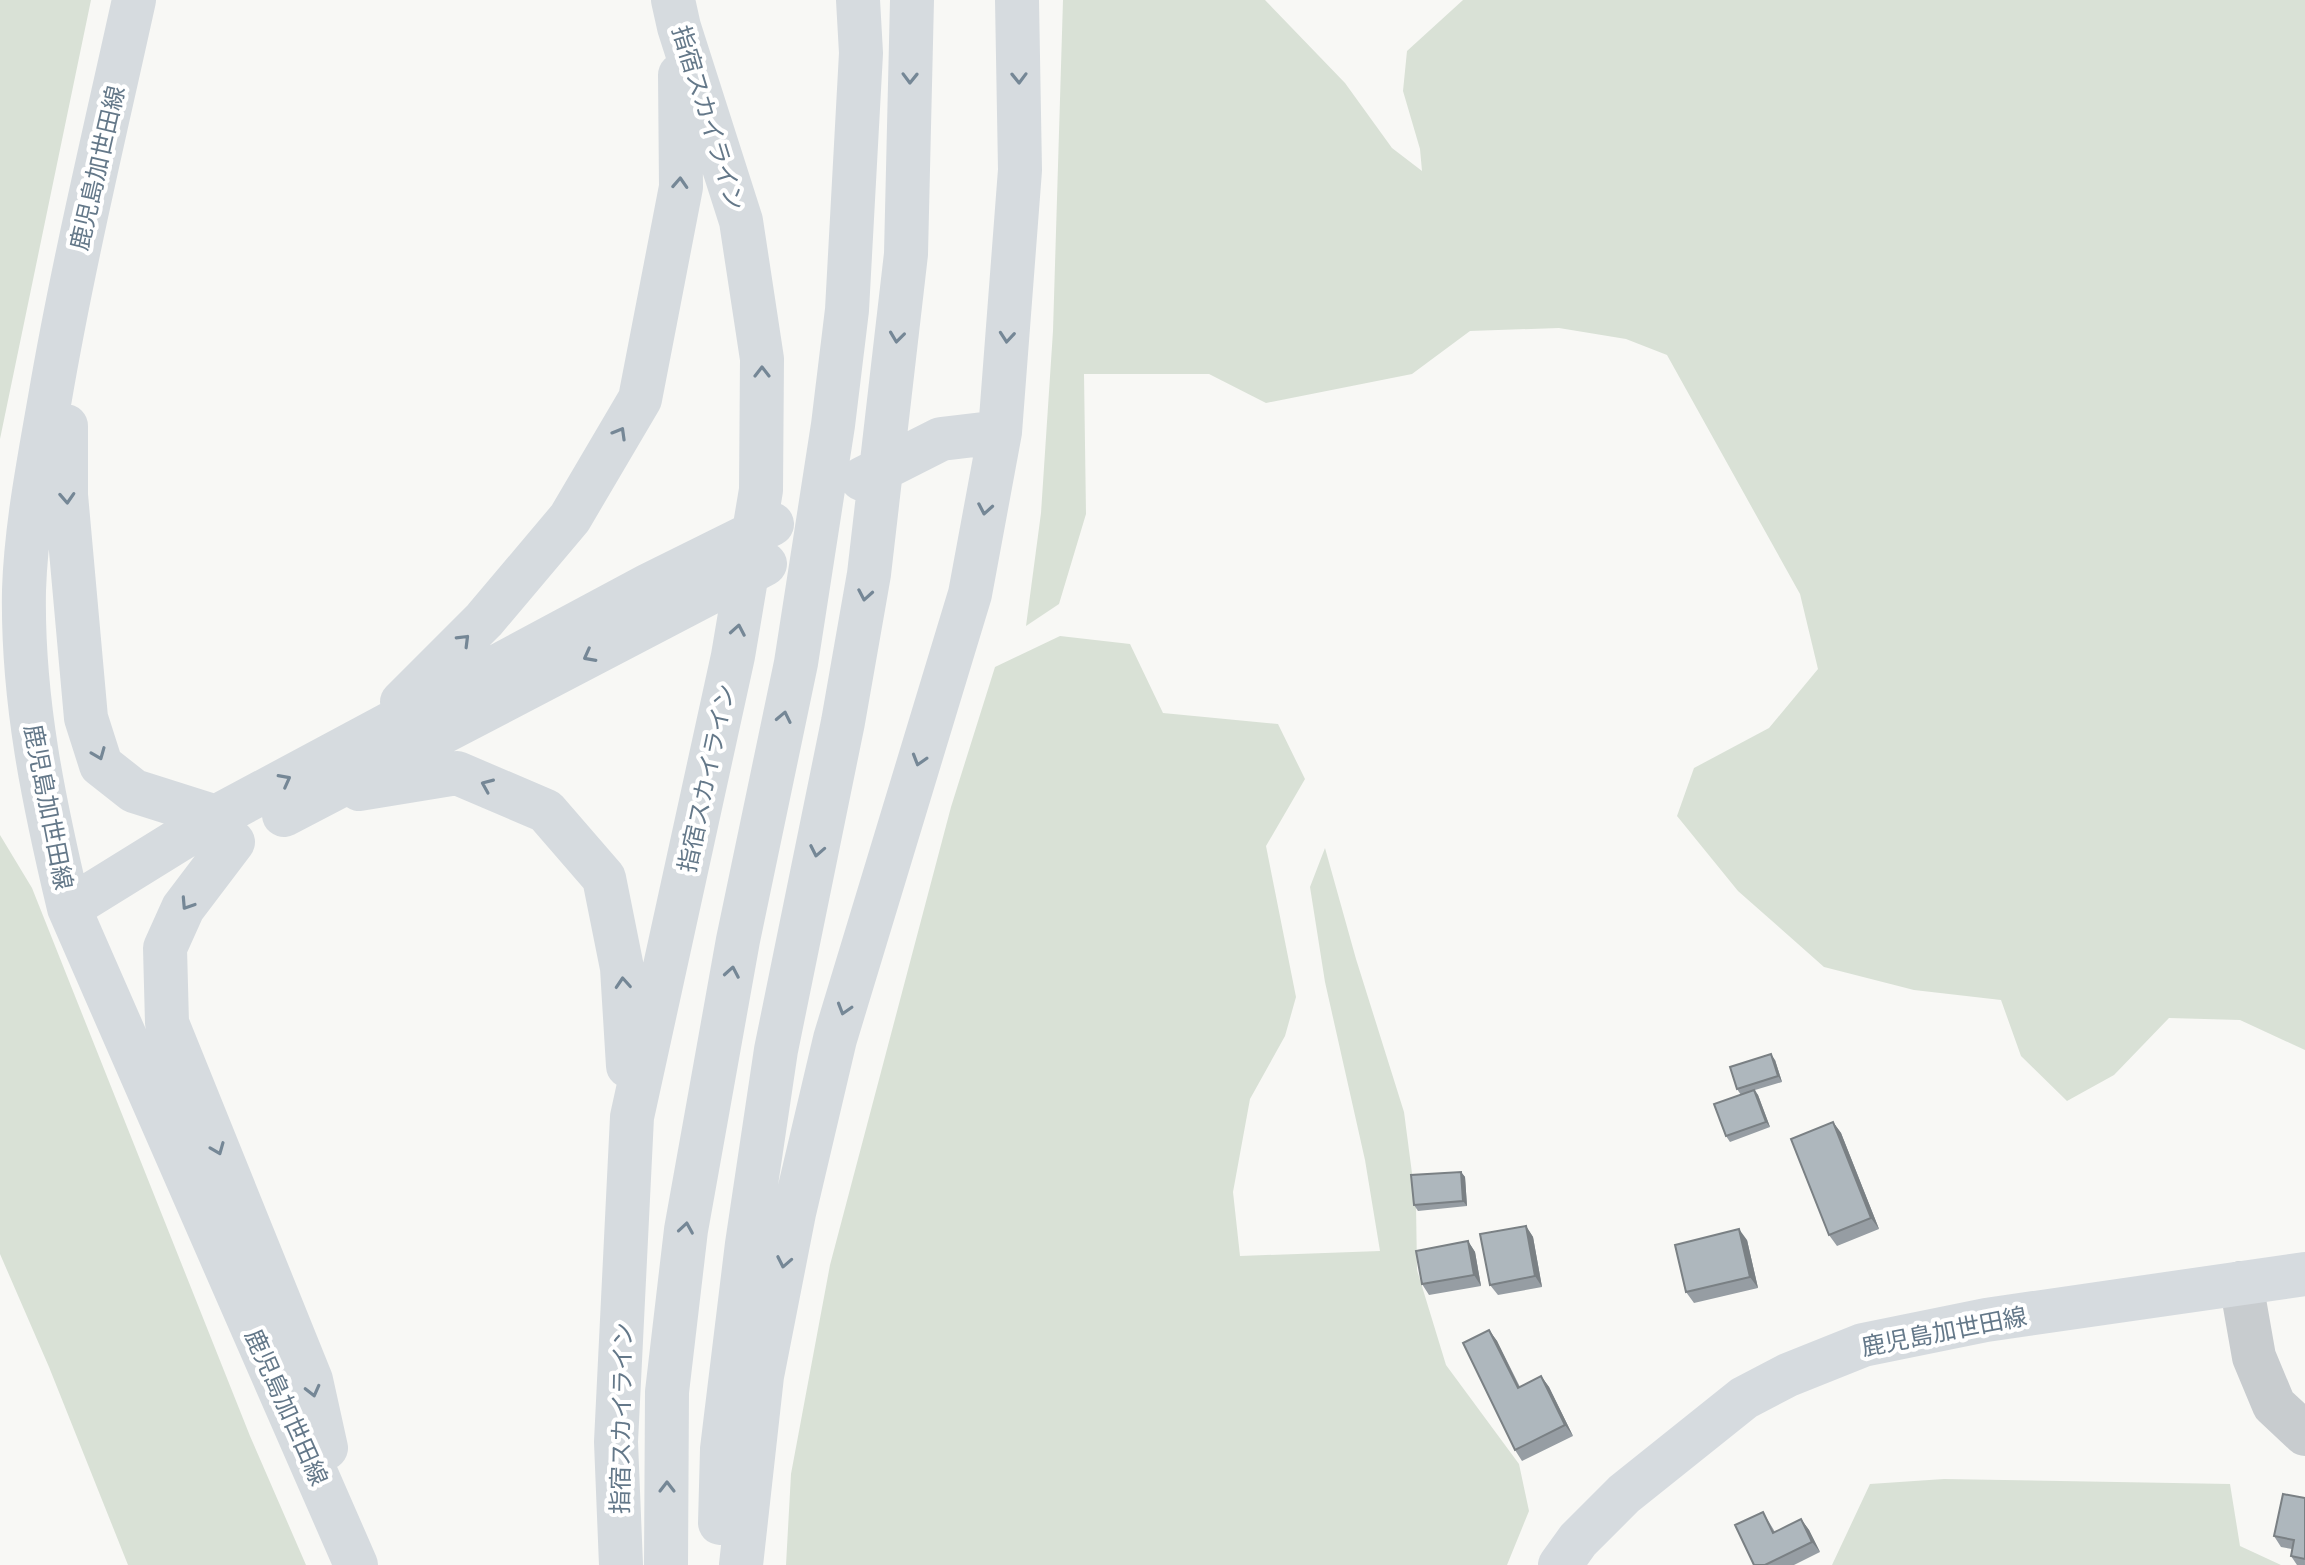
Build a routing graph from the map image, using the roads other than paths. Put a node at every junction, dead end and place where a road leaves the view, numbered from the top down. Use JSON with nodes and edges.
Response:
{"nodes":[{"id":1,"x":134,"y":0,"type":"edge"},
{"id":2,"x":858,"y":0,"type":"edge"},
{"id":3,"x":912,"y":0,"type":"edge"},
{"id":4,"x":1017,"y":0,"type":"edge"},
{"id":5,"x":676,"y":14,"type":"edge"},
{"id":6,"x":66,"y":308,"type":"junction"},
{"id":7,"x":1000,"y":432,"type":"junction"},
{"id":8,"x":654,"y":602,"type":"junction"},
{"id":9,"x":369,"y":735,"type":"junction"},
{"id":10,"x":321,"y":796,"type":"junction"},
{"id":11,"x":224,"y":830,"type":"junction"},
{"id":12,"x":69,"y":908,"type":"junction"},
{"id":13,"x":632,"y":1117,"type":"junction"},
{"id":14,"x":2305,"y":1274,"type":"edge"},
{"id":15,"x":2241,"y":1283,"type":"junction"},
{"id":16,"x":2305,"y":1434,"type":"edge"},
{"id":17,"x":351,"y":1555,"type":"edge"},
{"id":18,"x":621,"y":1565,"type":"edge"},
{"id":19,"x":666,"y":1565,"type":"edge"},
{"id":20,"x":720,"y":1565,"type":"edge"},
{"id":21,"x":741,"y":1565,"type":"edge"},
{"id":22,"x":1560,"y":1565,"type":"edge"}],
"edges":[{"from":1,"to":6,"type":"main road","name":"鹿児島加世田線"},
{"from":19,"to":2,"type":"main road","name":"指宿スカイライン","one_way":true},
{"from":3,"to":20,"type":"main road","one_way":true},
{"from":4,"to":7,"type":"main road","one_way":true},
{"from":9,"to":5,"type":"main road","one_way":true},
{"from":13,"to":5,"type":"main road","name":"指宿スカイライン","one_way":true},
{"from":6,"to":11,"type":"main road","one_way":true},
{"from":6,"to":12,"type":"main road","name":"鹿児島加世田線"},
{"from":7,"to":8,"type":"main road"},
{"from":7,"to":21,"type":"main road","one_way":true},
{"from":8,"to":9,"type":"main road"},
{"from":8,"to":10,"type":"main road","one_way":true},
{"from":11,"to":9,"type":"main road","one_way":true},
{"from":10,"to":11,"type":"main road"},
{"from":13,"to":10,"type":"main road","one_way":true},
{"from":11,"to":12,"type":"main road"},
{"from":11,"to":17,"type":"main road","one_way":true},
{"from":12,"to":17,"type":"main road","name":"鹿児島加世田線"},
{"from":13,"to":18,"type":"main road","name":"指宿スカイライン"},
{"from":14,"to":15,"type":"main road","name":"鹿児島加世田線"},
{"from":15,"to":16,"type":"street"},
{"from":15,"to":22,"type":"main road","name":"鹿児島加世田線"}]}
